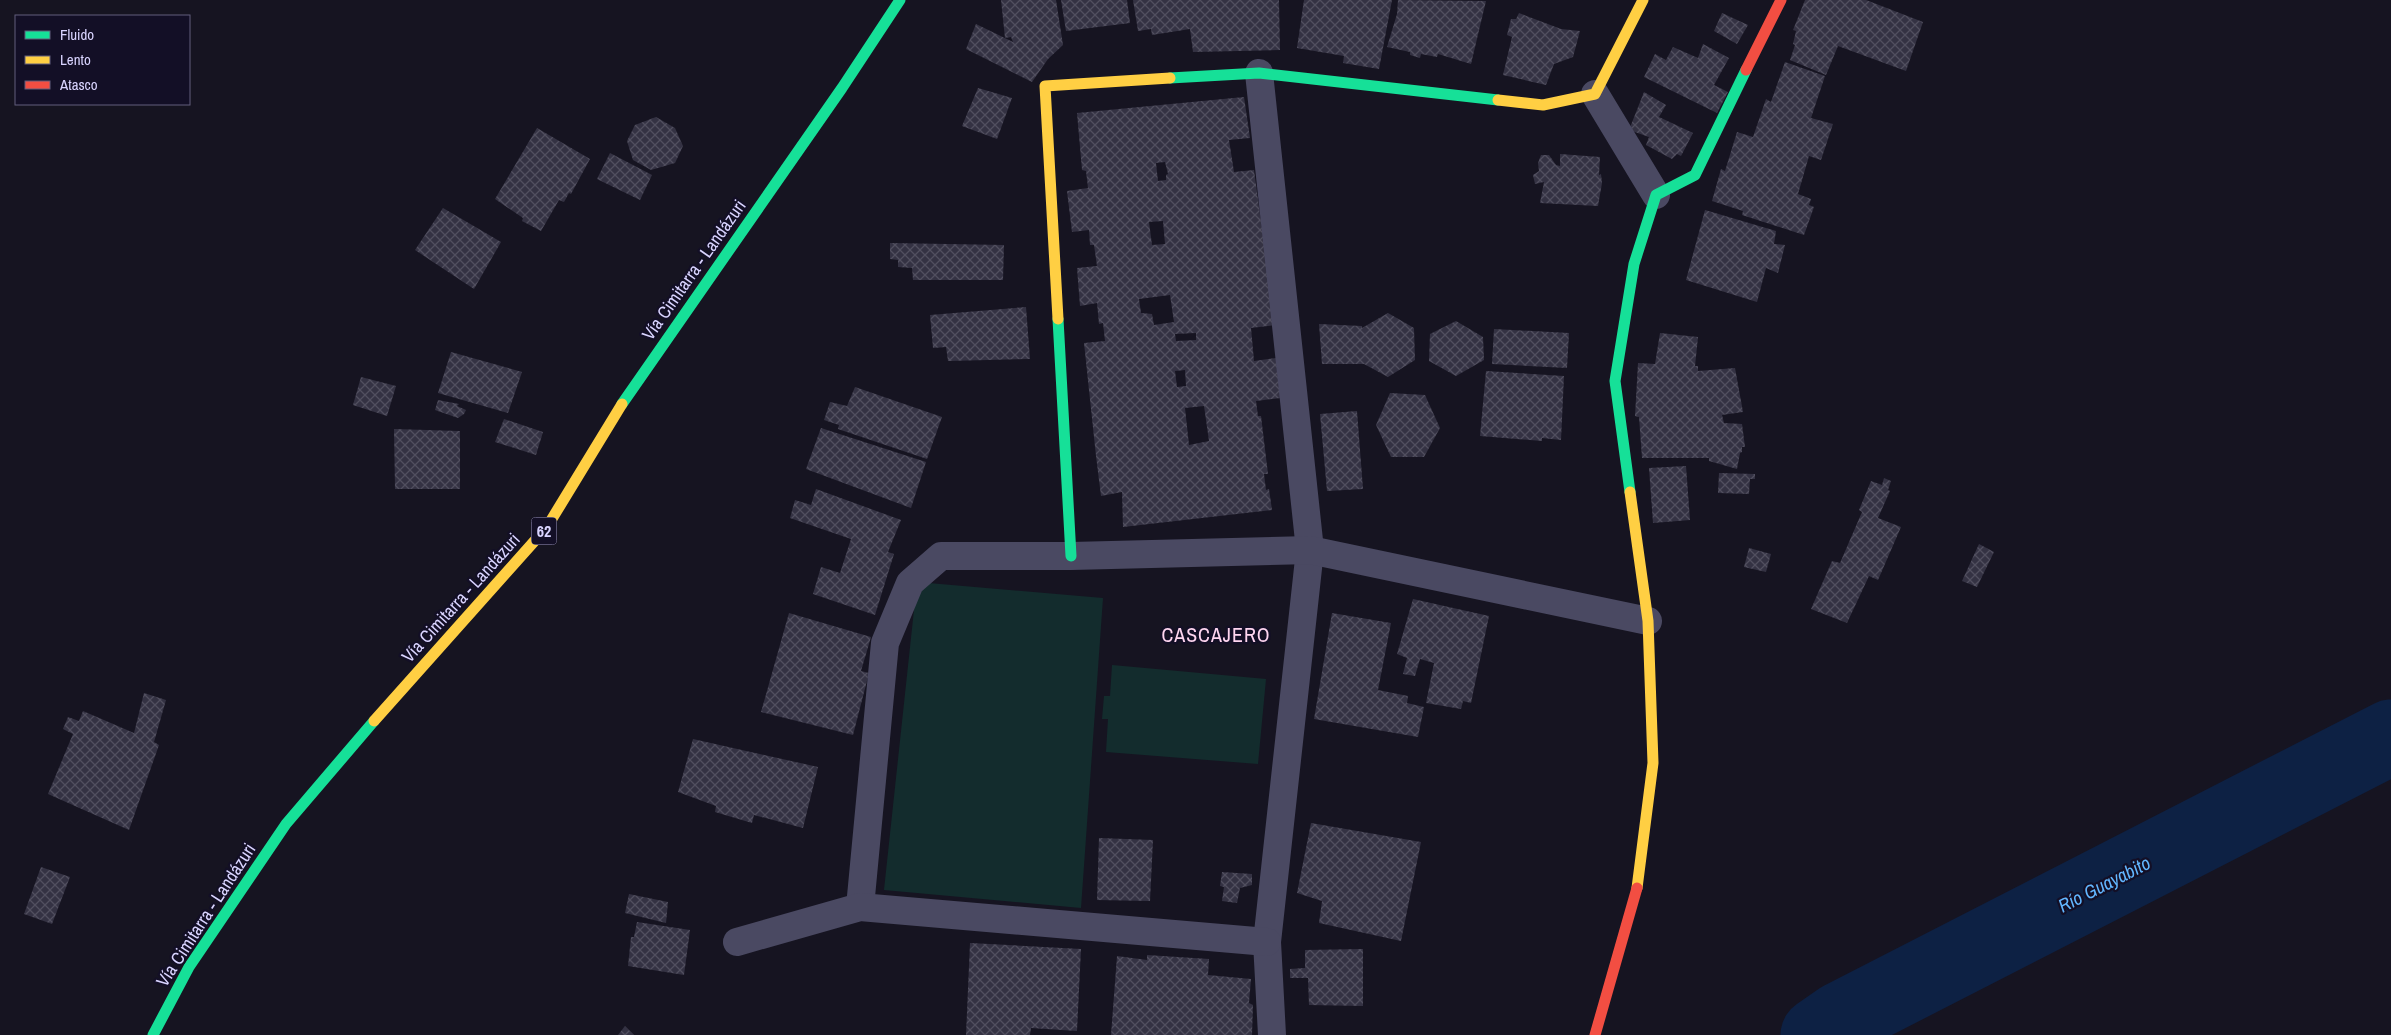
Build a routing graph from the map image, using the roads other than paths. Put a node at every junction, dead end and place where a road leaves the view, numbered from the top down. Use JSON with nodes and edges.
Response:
{"nodes":[{"id":1,"x":900,"y":0,"type":"edge"},
{"id":2,"x":1643,"y":0,"type":"edge"},
{"id":3,"x":1781,"y":0,"type":"edge"},
{"id":4,"x":1259,"y":73,"type":"junction"},
{"id":5,"x":1595,"y":94,"type":"junction"},
{"id":6,"x":1656,"y":195,"type":"junction"},
{"id":7,"x":1310,"y":550,"type":"junction"},
{"id":8,"x":1071,"y":556,"type":"junction"},
{"id":9,"x":1648,"y":621,"type":"junction"},
{"id":10,"x":860,"y":907,"type":"junction"},
{"id":11,"x":737,"y":942,"type":"dead end"},
{"id":12,"x":1267,"y":942,"type":"junction"},
{"id":13,"x":153,"y":1035,"type":"edge"},
{"id":14,"x":1272,"y":1035,"type":"edge"},
{"id":15,"x":1595,"y":1035,"type":"edge"}],
"edges":[{"from":1,"to":13,"type":"street","name":"Vía Cimitarra - Landázuri","number":"62"},
{"from":2,"to":5,"type":"street"},
{"from":3,"to":6,"type":"street"},
{"from":4,"to":5,"type":"street"},
{"from":4,"to":7,"type":"street"},
{"from":4,"to":8,"type":"street"},
{"from":5,"to":6,"type":"street"},
{"from":6,"to":9,"type":"street"},
{"from":7,"to":8,"type":"street"},
{"from":7,"to":9,"type":"street"},
{"from":7,"to":12,"type":"street"},
{"from":8,"to":10,"type":"street"},
{"from":9,"to":15,"type":"street"},
{"from":10,"to":11,"type":"street"},
{"from":10,"to":12,"type":"street"},
{"from":12,"to":14,"type":"street"}]}
